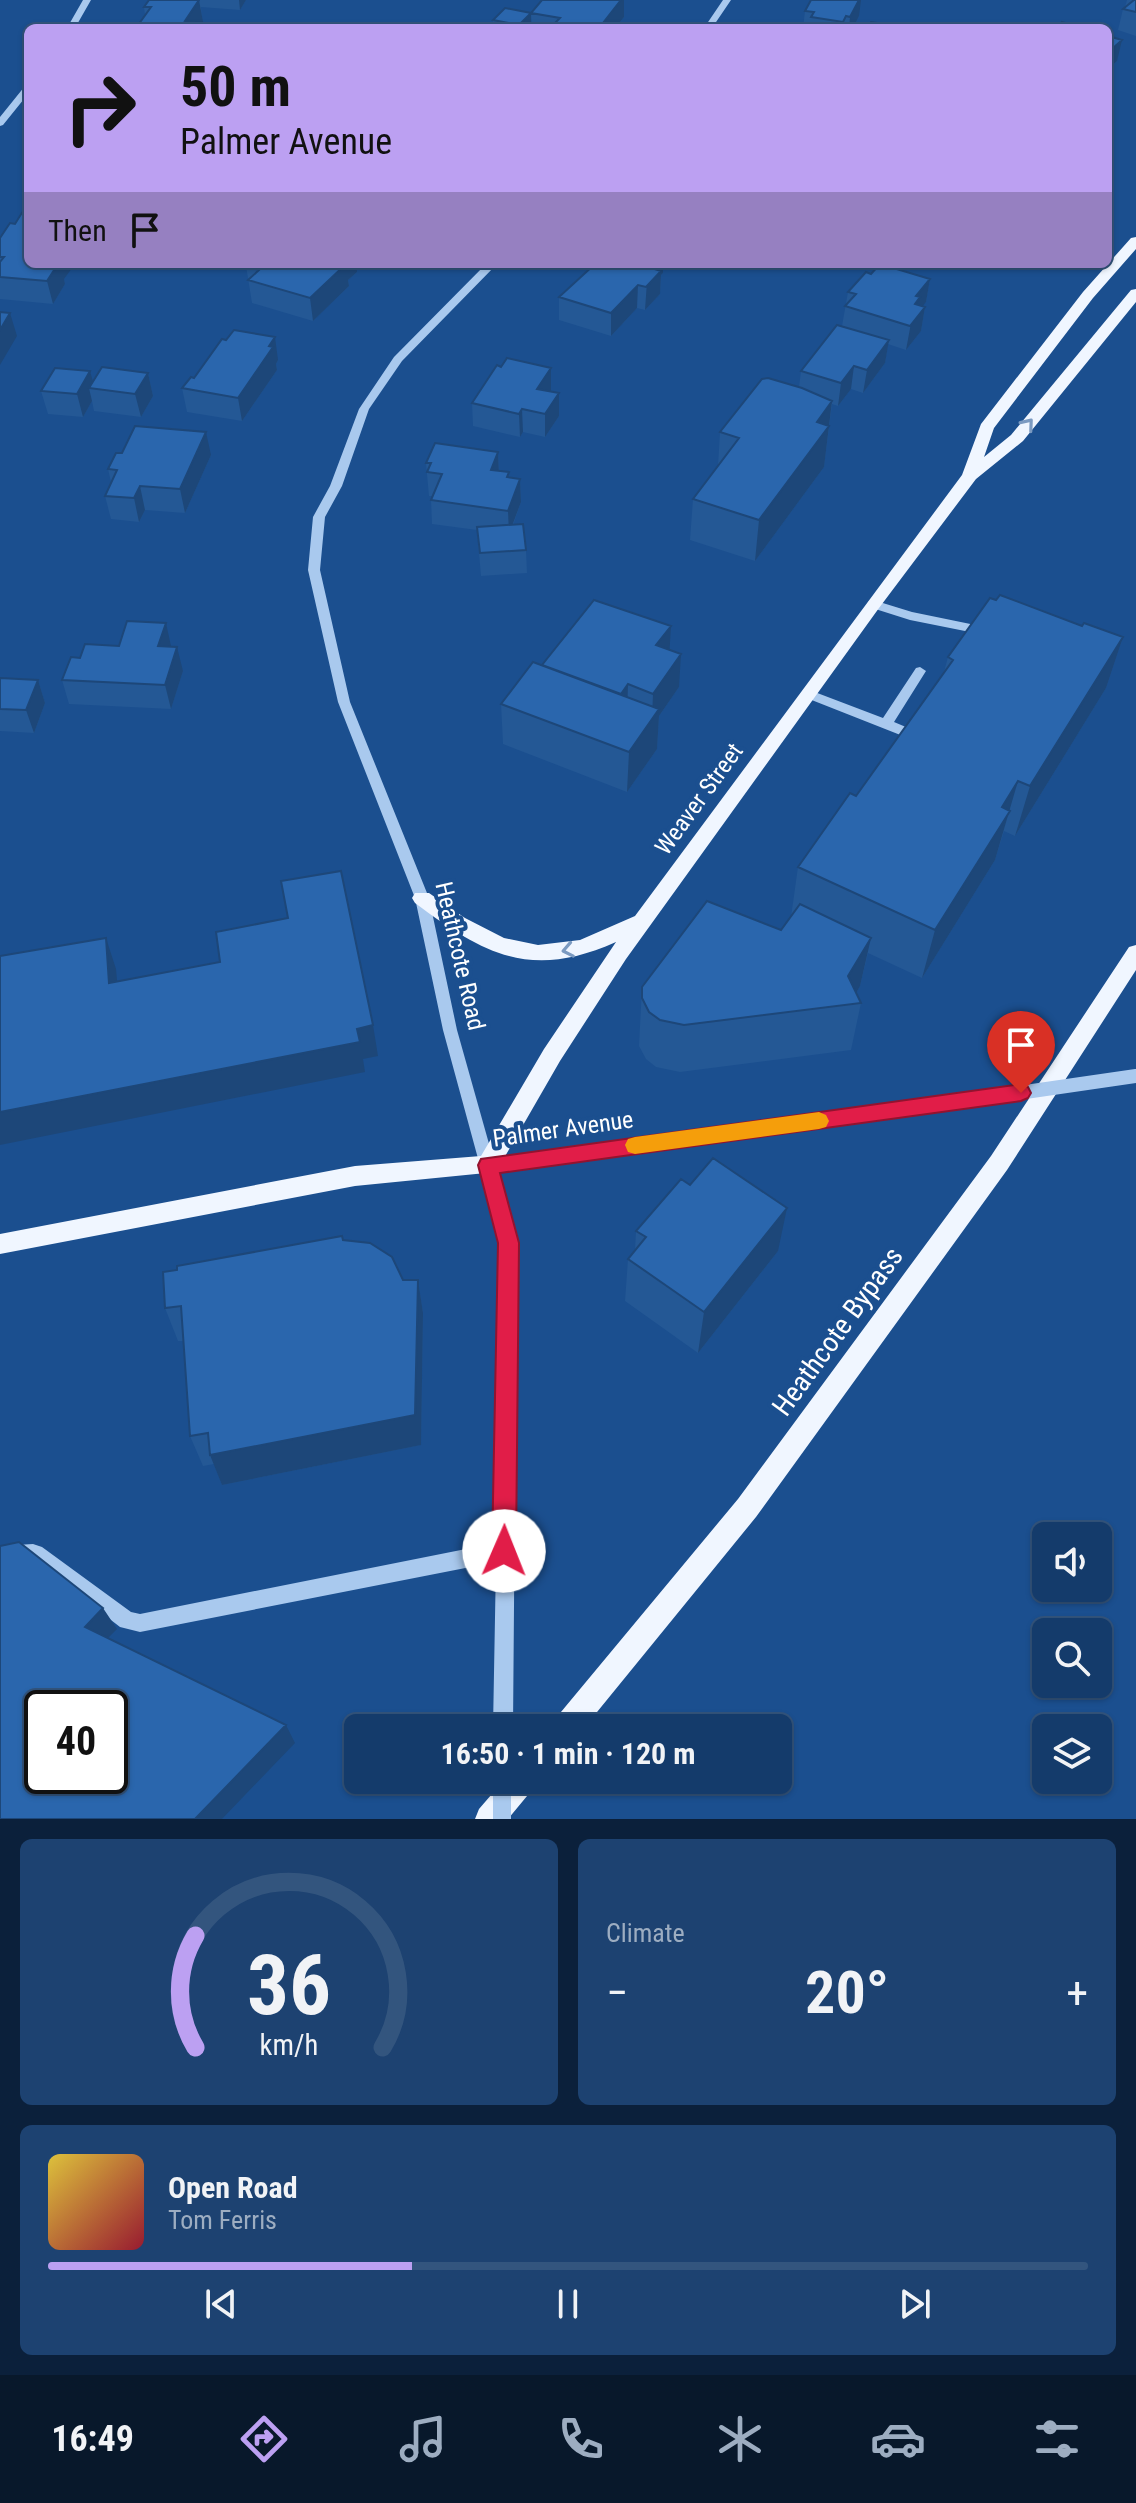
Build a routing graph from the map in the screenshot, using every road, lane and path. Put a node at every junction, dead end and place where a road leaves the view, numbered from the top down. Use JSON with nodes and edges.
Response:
{"nodes":[{"id":1,"x":87,"y":0,"type":"edge"},
{"id":2,"x":727,"y":0,"type":"edge"},
{"id":3,"x":73,"y":24,"type":"edge"},
{"id":4,"x":711,"y":24,"type":"edge"},
{"id":5,"x":24,"y":93,"type":"edge"},
{"id":6,"x":0,"y":123,"type":"edge"},
{"id":7,"x":1136,"y":241,"type":"edge"},
{"id":8,"x":488,"y":268,"type":"edge"},
{"id":9,"x":1136,"y":293,"type":"edge"},
{"id":10,"x":1113,"y":303,"type":"edge"},
{"id":11,"x":970,"y":476,"type":"junction"},
{"id":12,"x":873,"y":604,"type":"junction"},
{"id":13,"x":996,"y":635,"type":"edge"},
{"id":14,"x":920,"y":671,"type":"dead end"},
{"id":15,"x":808,"y":694,"type":"junction"},
{"id":16,"x":886,"y":724,"type":"junction"},
{"id":17,"x":908,"y":733,"type":"edge"},
{"id":18,"x":422,"y":898,"type":"junction"},
{"id":19,"x":640,"y":922,"type":"junction"},
{"id":20,"x":1136,"y":953,"type":"edge"},
{"id":21,"x":1136,"y":1076,"type":"edge"},
{"id":22,"x":488,"y":1165,"type":"junction"},
{"id":23,"x":0,"y":1244,"type":"edge"},
{"id":24,"x":504,"y":1551,"type":"junction"},
{"id":25,"x":0,"y":1555,"type":"edge"},
{"id":26,"x":503,"y":1714,"type":"edge"},
{"id":27,"x":577,"y":1714,"type":"edge"},
{"id":28,"x":502,"y":1794,"type":"edge"},
{"id":29,"x":510,"y":1794,"type":"edge"},
{"id":30,"x":489,"y":1819,"type":"edge"},
{"id":31,"x":502,"y":1819,"type":"edge"}],
"edges":[{"from":1,"to":3,"type":"street"},
{"from":2,"to":4,"type":"street"},
{"from":5,"to":6,"type":"street"},
{"from":7,"to":10,"type":"main road","name":"Weaver Street"},
{"from":8,"to":18,"type":"street","name":"Heathcote Road"},
{"from":9,"to":10,"type":"main road","name":"Weaver Street"},
{"from":11,"to":10,"type":"main road","name":"Weaver Street","one_way":true},
{"from":10,"to":11,"type":"main road","name":"Weaver Street"},
{"from":11,"to":12,"type":"main road","name":"Weaver Street"},
{"from":12,"to":13,"type":"street"},
{"from":12,"to":15,"type":"main road","name":"Weaver Street"},
{"from":14,"to":16,"type":"street"},
{"from":15,"to":16,"type":"street"},
{"from":15,"to":19,"type":"main road","name":"Weaver Street"},
{"from":16,"to":17,"type":"street"},
{"from":19,"to":18,"type":"main road","one_way":true},
{"from":18,"to":22,"type":"street","name":"Heathcote Road"},
{"from":19,"to":22,"type":"main road","name":"Weaver Street"},
{"from":20,"to":27,"type":"main road","name":"Heathcote Bypass"},
{"from":21,"to":22,"type":"street","name":"Palmer Avenue","bridge":true},
{"from":22,"to":23,"type":"main road","name":"Palmer Avenue"},
{"from":22,"to":24,"type":"street","name":"Heathcote Road"},
{"from":24,"to":25,"type":"street"},
{"from":24,"to":26,"type":"street","name":"Heathcote Road"},
{"from":28,"to":31,"type":"street","bridge":true},
{"from":29,"to":30,"type":"main road"}]}
